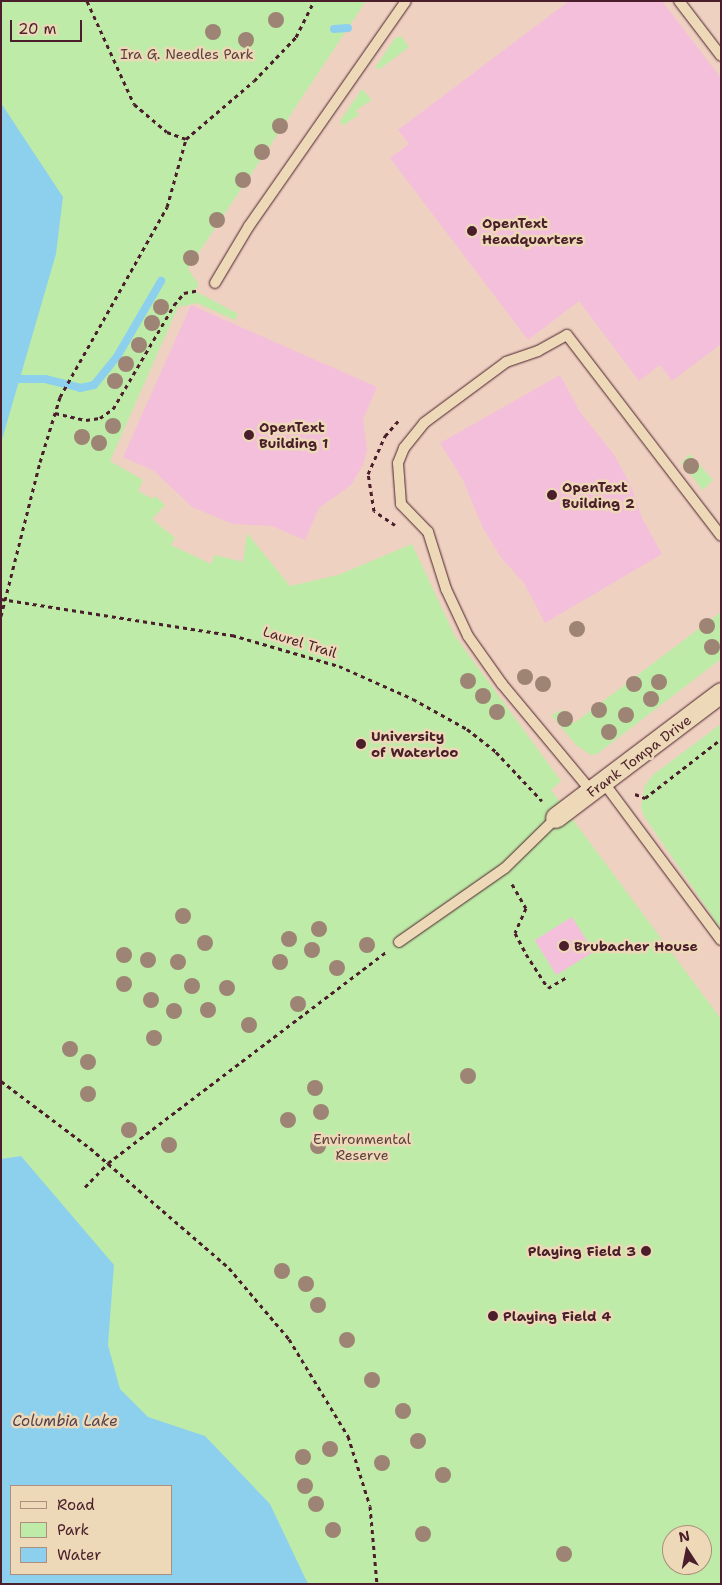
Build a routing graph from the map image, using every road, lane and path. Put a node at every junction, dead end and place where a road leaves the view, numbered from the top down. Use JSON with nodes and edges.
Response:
{"nodes":[{"id":1,"x":87,"y":1,"type":"edge"},
{"id":2,"x":314,"y":1,"type":"edge"},
{"id":3,"x":406,"y":1,"type":"edge"},
{"id":4,"x":679,"y":1,"type":"edge"},
{"id":5,"x":721,"y":56,"type":"edge"},
{"id":6,"x":186,"y":139,"type":"junction"},
{"id":7,"x":215,"y":283,"type":"dead end"},
{"id":8,"x":207,"y":294,"type":"dead end"},
{"id":9,"x":55,"y":413,"type":"junction"},
{"id":10,"x":721,"y":536,"type":"edge"},
{"id":11,"x":1,"y":599,"type":"edge"},
{"id":12,"x":6,"y":600,"type":"junction"},
{"id":13,"x":1,"y":616,"type":"edge"},
{"id":14,"x":721,"y":693,"type":"edge"},
{"id":15,"x":721,"y":739,"type":"edge"},
{"id":16,"x":598,"y":788,"type":"junction"},
{"id":17,"x":556,"y":818,"type":"junction"},
{"id":18,"x":505,"y":868,"type":"junction"},
{"id":19,"x":721,"y":940,"type":"edge"},
{"id":20,"x":399,"y":942,"type":"joint"},
{"id":21,"x":567,"y":977,"type":"dead end"},
{"id":22,"x":1,"y":1081,"type":"edge"},
{"id":23,"x":108,"y":1163,"type":"junction"},
{"id":24,"x":85,"y":1187,"type":"dead end"},
{"id":25,"x":377,"y":1584,"type":"edge"}],
"edges":[{"from":1,"to":6,"type":"path"},
{"from":2,"to":6,"type":"path"},
{"from":3,"to":7,"type":"lane"},
{"from":4,"to":5,"type":"lane"},
{"from":6,"to":9,"type":"path"},
{"from":8,"to":9,"type":"path"},
{"from":9,"to":12,"type":"path"},
{"from":10,"to":16,"type":"lane"},
{"from":11,"to":12,"type":"path","name":"Laurel Trail"},
{"from":12,"to":13,"type":"path"},
{"from":12,"to":17,"type":"path","name":"Laurel Trail"},
{"from":14,"to":16,"type":"street","name":"Frank Tompa Drive"},
{"from":15,"to":16,"type":"path"},
{"from":16,"to":17,"type":"street","name":"Frank Tompa Drive"},
{"from":16,"to":19,"type":"lane"},
{"from":17,"to":18,"type":"lane"},
{"from":18,"to":20,"type":"lane"},
{"from":18,"to":21,"type":"path"},
{"from":20,"to":23,"type":"path"},
{"from":22,"to":23,"type":"path"},
{"from":23,"to":24,"type":"path"},
{"from":23,"to":25,"type":"path"}]}
